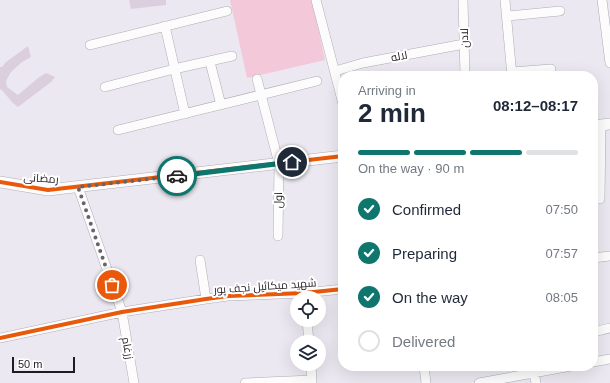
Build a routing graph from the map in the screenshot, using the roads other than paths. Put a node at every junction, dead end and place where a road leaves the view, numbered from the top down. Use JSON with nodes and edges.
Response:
{"nodes":[{"id":1,"x":316,"y":0,"type":"edge"},
{"id":2,"x":463,"y":0,"type":"edge"},
{"id":3,"x":505,"y":0,"type":"edge"},
{"id":4,"x":602,"y":0,"type":"edge"},
{"id":5,"x":227,"y":11,"type":"dead end"},
{"id":6,"x":560,"y":12,"type":"dead end"},
{"id":7,"x":507,"y":16,"type":"junction"},
{"id":8,"x":165,"y":26,"type":"junction"},
{"id":9,"x":464,"y":44,"type":"junction"},
{"id":10,"x":90,"y":45,"type":"dead end"},
{"id":11,"x":232,"y":56,"type":"dead end"},
{"id":12,"x":210,"y":62,"type":"junction"},
{"id":13,"x":610,"y":63,"type":"edge"},
{"id":14,"x":174,"y":68,"type":"junction"},
{"id":15,"x":551,"y":69,"type":"dead end"},
{"id":16,"x":334,"y":71,"type":"junction"},
{"id":17,"x":465,"y":71,"type":"edge"},
{"id":18,"x":512,"y":71,"type":"edge"},
{"id":19,"x":535,"y":71,"type":"edge"},
{"id":20,"x":257,"y":79,"type":"dead end"},
{"id":21,"x":317,"y":81,"type":"dead end"},
{"id":22,"x":338,"y":86,"type":"edge"},
{"id":23,"x":105,"y":87,"type":"dead end"},
{"id":24,"x":261,"y":95,"type":"junction"},
{"id":25,"x":221,"y":105,"type":"junction"},
{"id":26,"x":185,"y":114,"type":"junction"},
{"id":27,"x":601,"y":125,"type":"edge"},
{"id":28,"x":118,"y":130,"type":"dead end"},
{"id":29,"x":338,"y":157,"type":"edge"},
{"id":30,"x":279,"y":164,"type":"junction"},
{"id":31,"x":0,"y":182,"type":"edge"},
{"id":32,"x":78,"y":187,"type":"junction"},
{"id":33,"x":600,"y":199,"type":"dead end"},
{"id":34,"x":278,"y":236,"type":"dead end"},
{"id":35,"x":610,"y":256,"type":"edge"},
{"id":36,"x":598,"y":257,"type":"edge"},
{"id":37,"x":200,"y":260,"type":"dead end"},
{"id":38,"x":338,"y":290,"type":"edge"},
{"id":39,"x":326,"y":292,"type":"edge"},
{"id":40,"x":290,"y":295,"type":"edge"},
{"id":41,"x":206,"y":299,"type":"junction"},
{"id":42,"x":122,"y":312,"type":"junction"},
{"id":43,"x":610,"y":328,"type":"edge"},
{"id":44,"x":598,"y":331,"type":"edge"},
{"id":45,"x":0,"y":338,"type":"edge"},
{"id":46,"x":610,"y":359,"type":"edge"},
{"id":47,"x":598,"y":361,"type":"edge"},
{"id":48,"x":311,"y":371,"type":"edge"},
{"id":49,"x":425,"y":371,"type":"edge"},
{"id":50,"x":516,"y":371,"type":"edge"},
{"id":51,"x":545,"y":371,"type":"edge"},
{"id":52,"x":534,"y":373,"type":"junction"},
{"id":53,"x":517,"y":376,"type":"junction"},
{"id":54,"x":312,"y":382,"type":"edge"},
{"id":55,"x":134,"y":383,"type":"edge"},
{"id":56,"x":245,"y":383,"type":"edge"},
{"id":57,"x":426,"y":383,"type":"edge"},
{"id":58,"x":479,"y":383,"type":"edge"},
{"id":59,"x":536,"y":383,"type":"edge"}],
"edges":[{"from":1,"to":16,"type":"street"},
{"from":2,"to":9,"type":"street","name":"لادن"},
{"from":3,"to":7,"type":"street"},
{"from":4,"to":13,"type":"street"},
{"from":5,"to":8,"type":"street"},
{"from":6,"to":7,"type":"street"},
{"from":7,"to":18,"type":"street"},
{"from":8,"to":10,"type":"street"},
{"from":8,"to":14,"type":"street"},
{"from":9,"to":16,"type":"street","name":"لاله"},
{"from":9,"to":17,"type":"street","name":"لادن"},
{"from":11,"to":12,"type":"street"},
{"from":12,"to":14,"type":"street"},
{"from":12,"to":25,"type":"street"},
{"from":14,"to":23,"type":"street"},
{"from":14,"to":26,"type":"street"},
{"from":15,"to":19,"type":"street"},
{"from":16,"to":22,"type":"street"},
{"from":20,"to":24,"type":"street","name":"اول"},
{"from":21,"to":24,"type":"street"},
{"from":24,"to":25,"type":"street"},
{"from":24,"to":30,"type":"street","name":"اول"},
{"from":25,"to":26,"type":"street"},
{"from":26,"to":28,"type":"street"},
{"from":27,"to":33,"type":"street"},
{"from":29,"to":30,"type":"street","name":"رمضانی"},
{"from":30,"to":32,"type":"street","name":"رمضانی"},
{"from":30,"to":34,"type":"street","name":"اول"},
{"from":31,"to":32,"type":"street","name":"رمضانی"},
{"from":32,"to":42,"type":"street","name":"زرغام"},
{"from":35,"to":36,"type":"street"},
{"from":37,"to":41,"type":"street"},
{"from":38,"to":39,"type":"street","name":"شهید میکائیل نجف پور"},
{"from":40,"to":41,"type":"street","name":"شهید میکائیل نجف پور"},
{"from":41,"to":42,"type":"street","name":"شهید میکائیل نجف پور"},
{"from":42,"to":45,"type":"street","name":"شهید میکائیل نجف پور"},
{"from":42,"to":55,"type":"street","name":"زرغام"},
{"from":43,"to":44,"type":"street"},
{"from":46,"to":47,"type":"street"},
{"from":48,"to":54,"type":"street"},
{"from":49,"to":57,"type":"street"},
{"from":50,"to":53,"type":"street"},
{"from":51,"to":52,"type":"street"},
{"from":52,"to":53,"type":"street"},
{"from":52,"to":59,"type":"street"},
{"from":53,"to":58,"type":"street"},
{"from":54,"to":56,"type":"street"}]}
